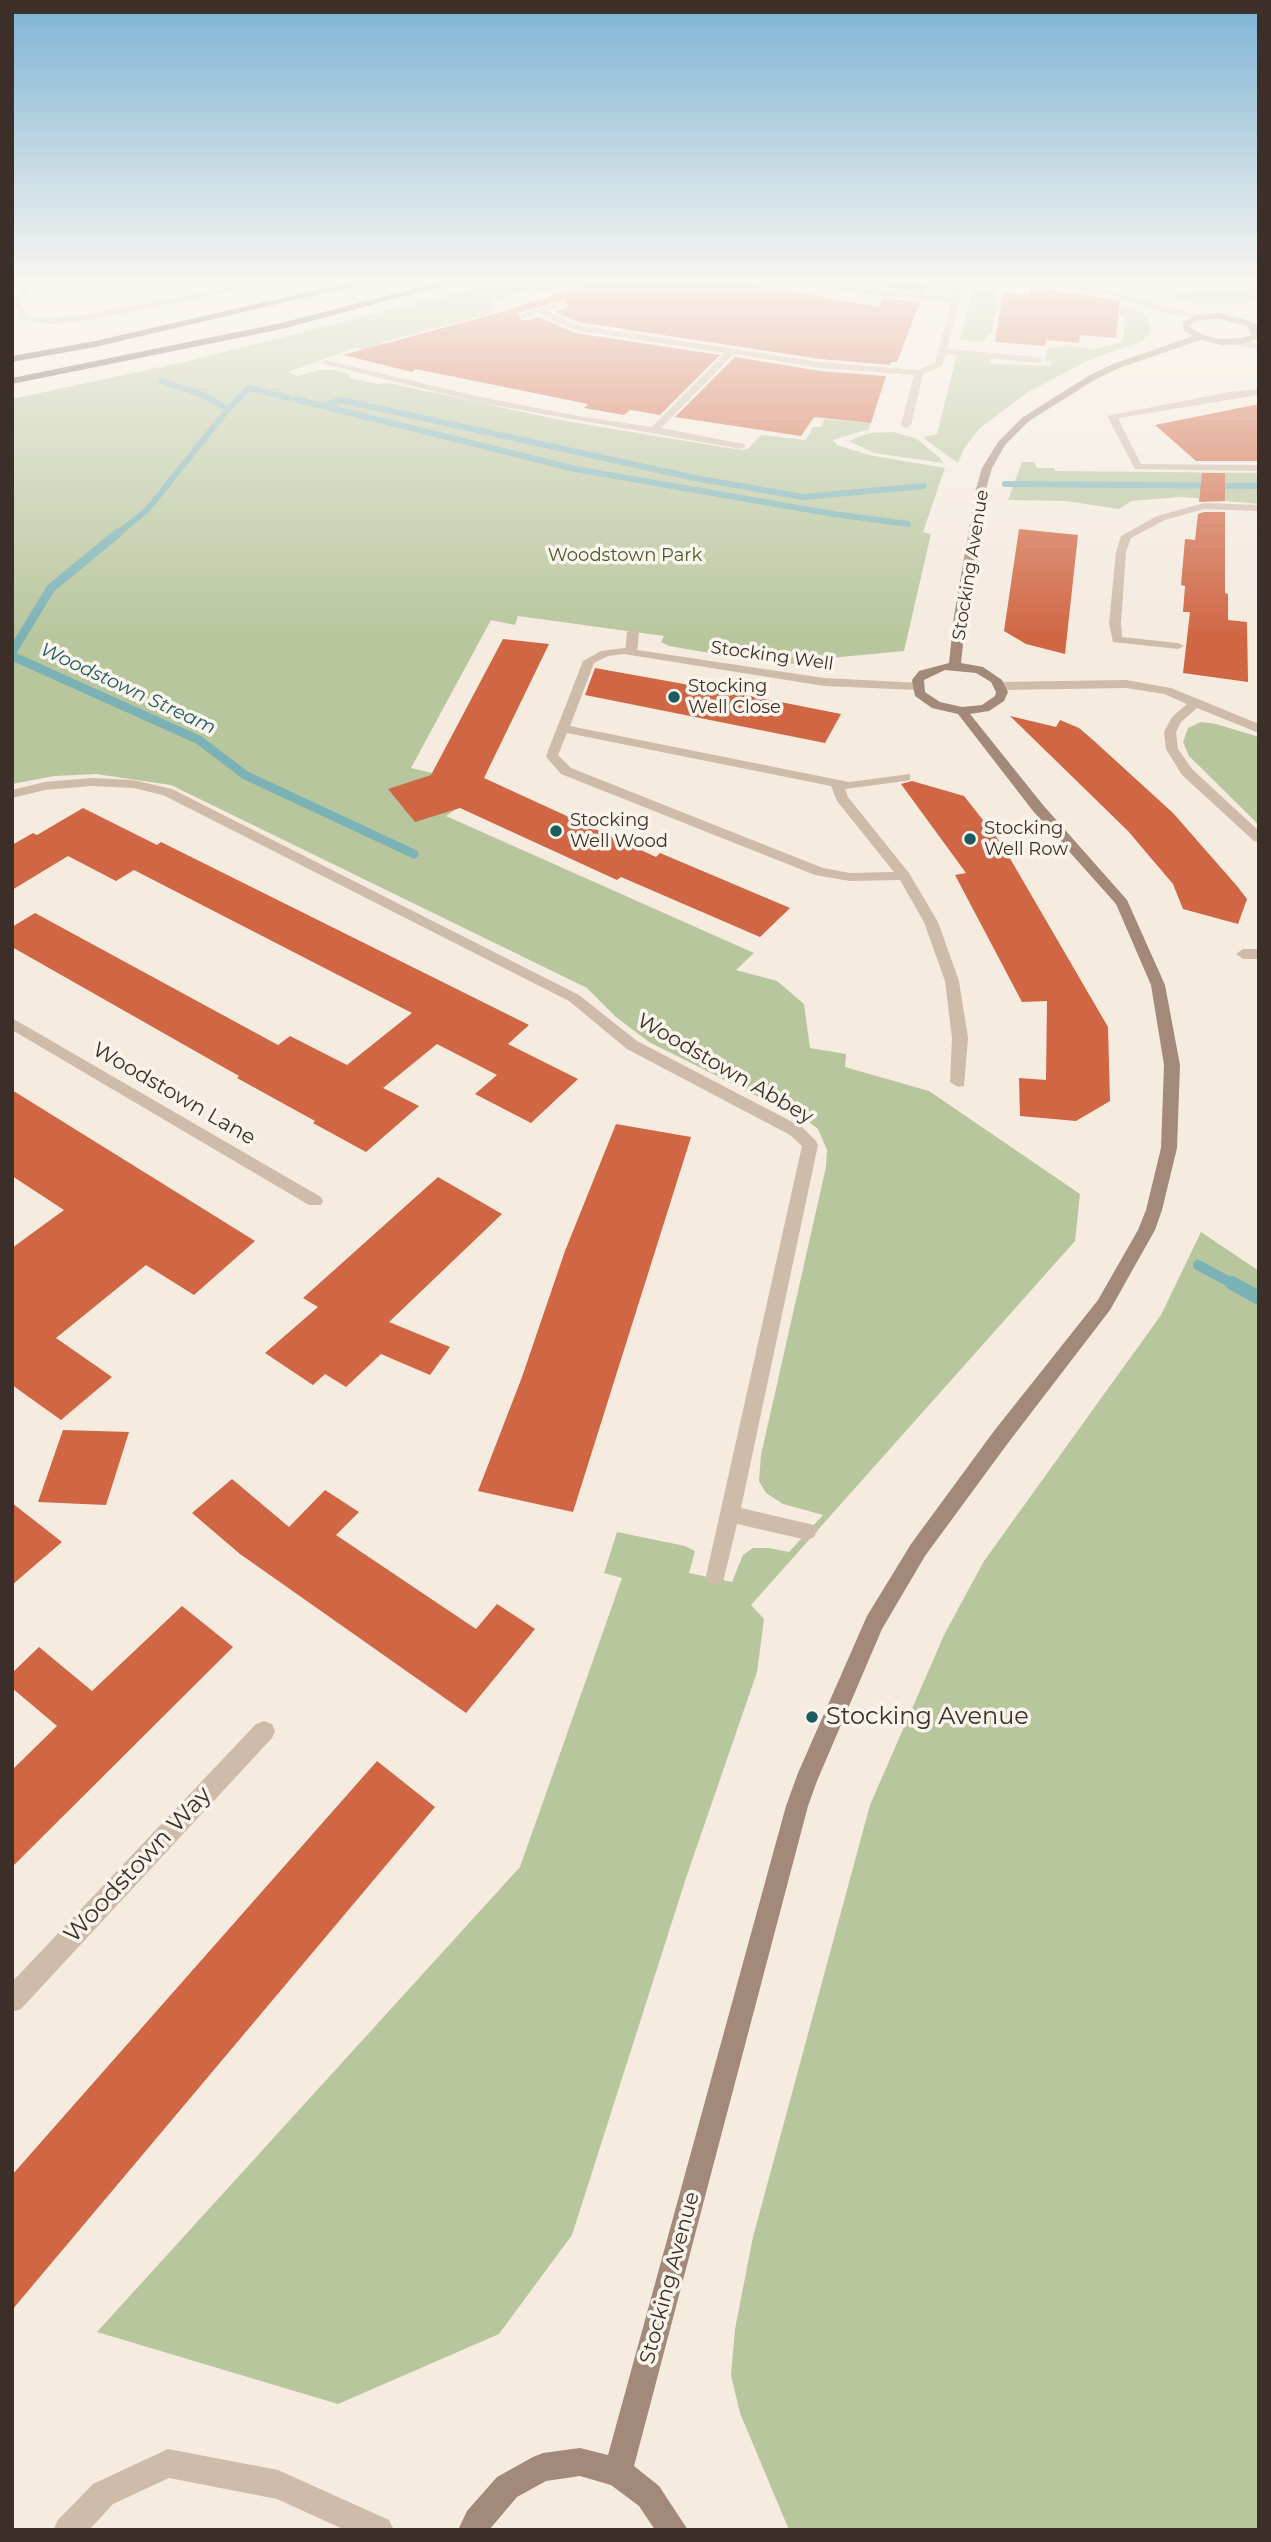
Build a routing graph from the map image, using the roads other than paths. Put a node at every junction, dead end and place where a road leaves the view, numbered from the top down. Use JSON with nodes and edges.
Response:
{"nodes":[{"id":1,"x":486,"y":401,"type":"edge"},
{"id":2,"x":683,"y":401,"type":"edge"},
{"id":3,"x":912,"y":401,"type":"edge"},
{"id":4,"x":1055,"y":401,"type":"edge"},
{"id":5,"x":1198,"y":401,"type":"edge"},
{"id":6,"x":906,"y":425,"type":"dead end"},
{"id":7,"x":654,"y":430,"type":"junction"},
{"id":8,"x":741,"y":446,"type":"dead end"},
{"id":9,"x":1259,"y":468,"type":"edge"},
{"id":10,"x":1259,"y":508,"type":"edge"},
{"id":11,"x":633,"y":632,"type":"dead end"},
{"id":12,"x":1178,"y":646,"type":"dead end"},
{"id":13,"x":628,"y":651,"type":"junction"},
{"id":14,"x":956,"y":666,"type":"junction"},
{"id":15,"x":1000,"y":686,"type":"junction"},
{"id":16,"x":917,"y":687,"type":"junction"},
{"id":17,"x":1194,"y":704,"type":"junction"},
{"id":18,"x":962,"y":710,"type":"junction"},
{"id":19,"x":563,"y":728,"type":"junction"},
{"id":20,"x":1259,"y":729,"type":"edge"},
{"id":21,"x":905,"y":777,"type":"dead end"},
{"id":22,"x":837,"y":785,"type":"junction"},
{"id":23,"x":12,"y":794,"type":"edge"},
{"id":24,"x":1259,"y":838,"type":"edge"},
{"id":25,"x":904,"y":876,"type":"junction"},
{"id":26,"x":12,"y":1023,"type":"edge"},
{"id":27,"x":958,"y":1082,"type":"dead end"},
{"id":28,"x":315,"y":1201,"type":"dead end"},
{"id":29,"x":729,"y":1514,"type":"junction"},
{"id":30,"x":807,"y":1531,"type":"dead end"},
{"id":31,"x":716,"y":1576,"type":"dead end"},
{"id":32,"x":264,"y":1731,"type":"dead end"},
{"id":33,"x":12,"y":2000,"type":"edge"},
{"id":34,"x":618,"y":2472,"type":"junction"},
{"id":35,"x":68,"y":2530,"type":"edge"},
{"id":36,"x":379,"y":2530,"type":"edge"},
{"id":37,"x":473,"y":2530,"type":"edge"},
{"id":38,"x":673,"y":2530,"type":"edge"}],
"edges":[{"from":1,"to":7,"type":"street"},
{"from":2,"to":7,"type":"street"},
{"from":3,"to":6,"type":"street"},
{"from":4,"to":14,"type":"street","name":"Stocking Avenue"},
{"from":5,"to":9,"type":"street"},
{"from":7,"to":8,"type":"street"},
{"from":10,"to":12,"type":"street"},
{"from":11,"to":13,"type":"street"},
{"from":13,"to":16,"type":"street","name":"Stocking Well"},
{"from":13,"to":19,"type":"street"},
{"from":14,"to":15,"type":"street","name":"Stocking Avenue"},
{"from":14,"to":16,"type":"street","name":"Stocking Avenue"},
{"from":15,"to":17,"type":"street"},
{"from":15,"to":18,"type":"street"},
{"from":16,"to":18,"type":"street"},
{"from":17,"to":20,"type":"street"},
{"from":17,"to":24,"type":"street"},
{"from":18,"to":34,"type":"street","name":"Stocking Avenue"},
{"from":19,"to":22,"type":"street"},
{"from":19,"to":25,"type":"street"},
{"from":21,"to":22,"type":"street"},
{"from":22,"to":25,"type":"street"},
{"from":23,"to":29,"type":"street","name":"Woodstown Abbey"},
{"from":25,"to":27,"type":"street"},
{"from":26,"to":28,"type":"street","name":"Woodstown Lane"},
{"from":29,"to":30,"type":"street"},
{"from":29,"to":31,"type":"street","name":"Woodstown Abbey"},
{"from":32,"to":33,"type":"street","name":"Woodstown Way"},
{"from":34,"to":37,"type":"street"},
{"from":34,"to":38,"type":"street"},
{"from":35,"to":36,"type":"street"}]}
